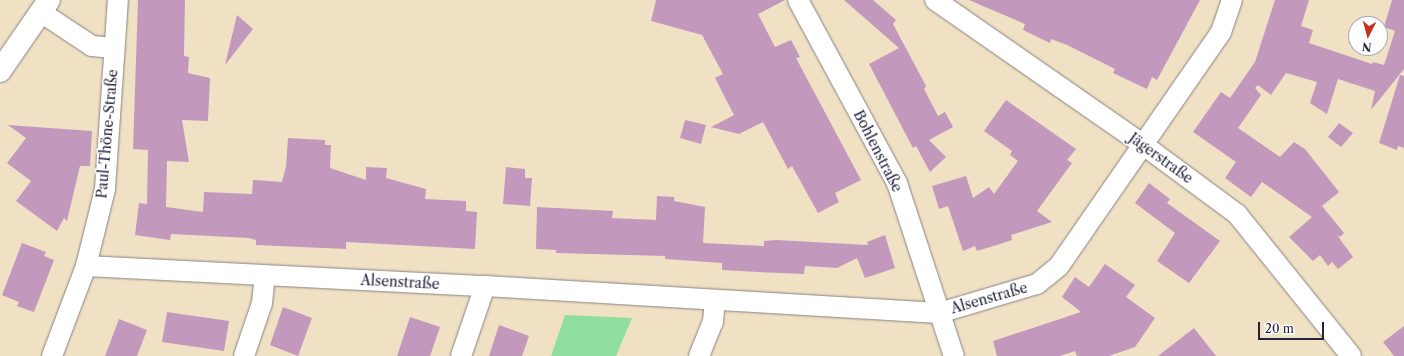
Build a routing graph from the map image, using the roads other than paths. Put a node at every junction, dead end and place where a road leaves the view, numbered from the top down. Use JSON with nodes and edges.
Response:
{"nodes":[{"id":1,"x":118,"y":0,"type":"edge"},
{"id":2,"x":798,"y":0,"type":"edge"},
{"id":3,"x":936,"y":0,"type":"edge"},
{"id":4,"x":1232,"y":0,"type":"edge"},
{"id":5,"x":45,"y":7,"type":"edge"},
{"id":6,"x":114,"y":48,"type":"junction"},
{"id":7,"x":0,"y":71,"type":"edge"},
{"id":8,"x":1142,"y":144,"type":"junction"},
{"id":9,"x":86,"y":266,"type":"junction"},
{"id":10,"x":265,"y":276,"type":"junction"},
{"id":11,"x":485,"y":286,"type":"junction"},
{"id":12,"x":715,"y":300,"type":"junction"},
{"id":13,"x":940,"y":313,"type":"junction"},
{"id":14,"x":52,"y":356,"type":"edge"},
{"id":15,"x":244,"y":356,"type":"edge"},
{"id":16,"x":461,"y":356,"type":"edge"},
{"id":17,"x":699,"y":356,"type":"edge"},
{"id":18,"x":954,"y":356,"type":"edge"},
{"id":19,"x":1351,"y":356,"type":"edge"}],
"edges":[{"from":1,"to":6,"type":"street","name":"Paul-Thöne-Straße"},
{"from":2,"to":13,"type":"street","name":"Bohlenstraße"},
{"from":3,"to":8,"type":"street","name":"Jägerstraße"},
{"from":4,"to":8,"type":"street","name":"Alsenstraße"},
{"from":5,"to":6,"type":"street"},
{"from":5,"to":7,"type":"street"},
{"from":6,"to":9,"type":"street","name":"Paul-Thöne-Straße"},
{"from":8,"to":13,"type":"street","name":"Alsenstraße"},
{"from":8,"to":19,"type":"street","name":"Jägerstraße"},
{"from":9,"to":10,"type":"street","name":"Alsenstraße"},
{"from":9,"to":14,"type":"street","name":"Paul-Thöne-Straße"},
{"from":10,"to":11,"type":"street","name":"Alsenstraße"},
{"from":10,"to":15,"type":"street"},
{"from":11,"to":12,"type":"street","name":"Alsenstraße"},
{"from":11,"to":16,"type":"street"},
{"from":12,"to":13,"type":"street","name":"Alsenstraße"},
{"from":12,"to":17,"type":"street"},
{"from":13,"to":18,"type":"street","name":"Bohlenstraße"}]}
